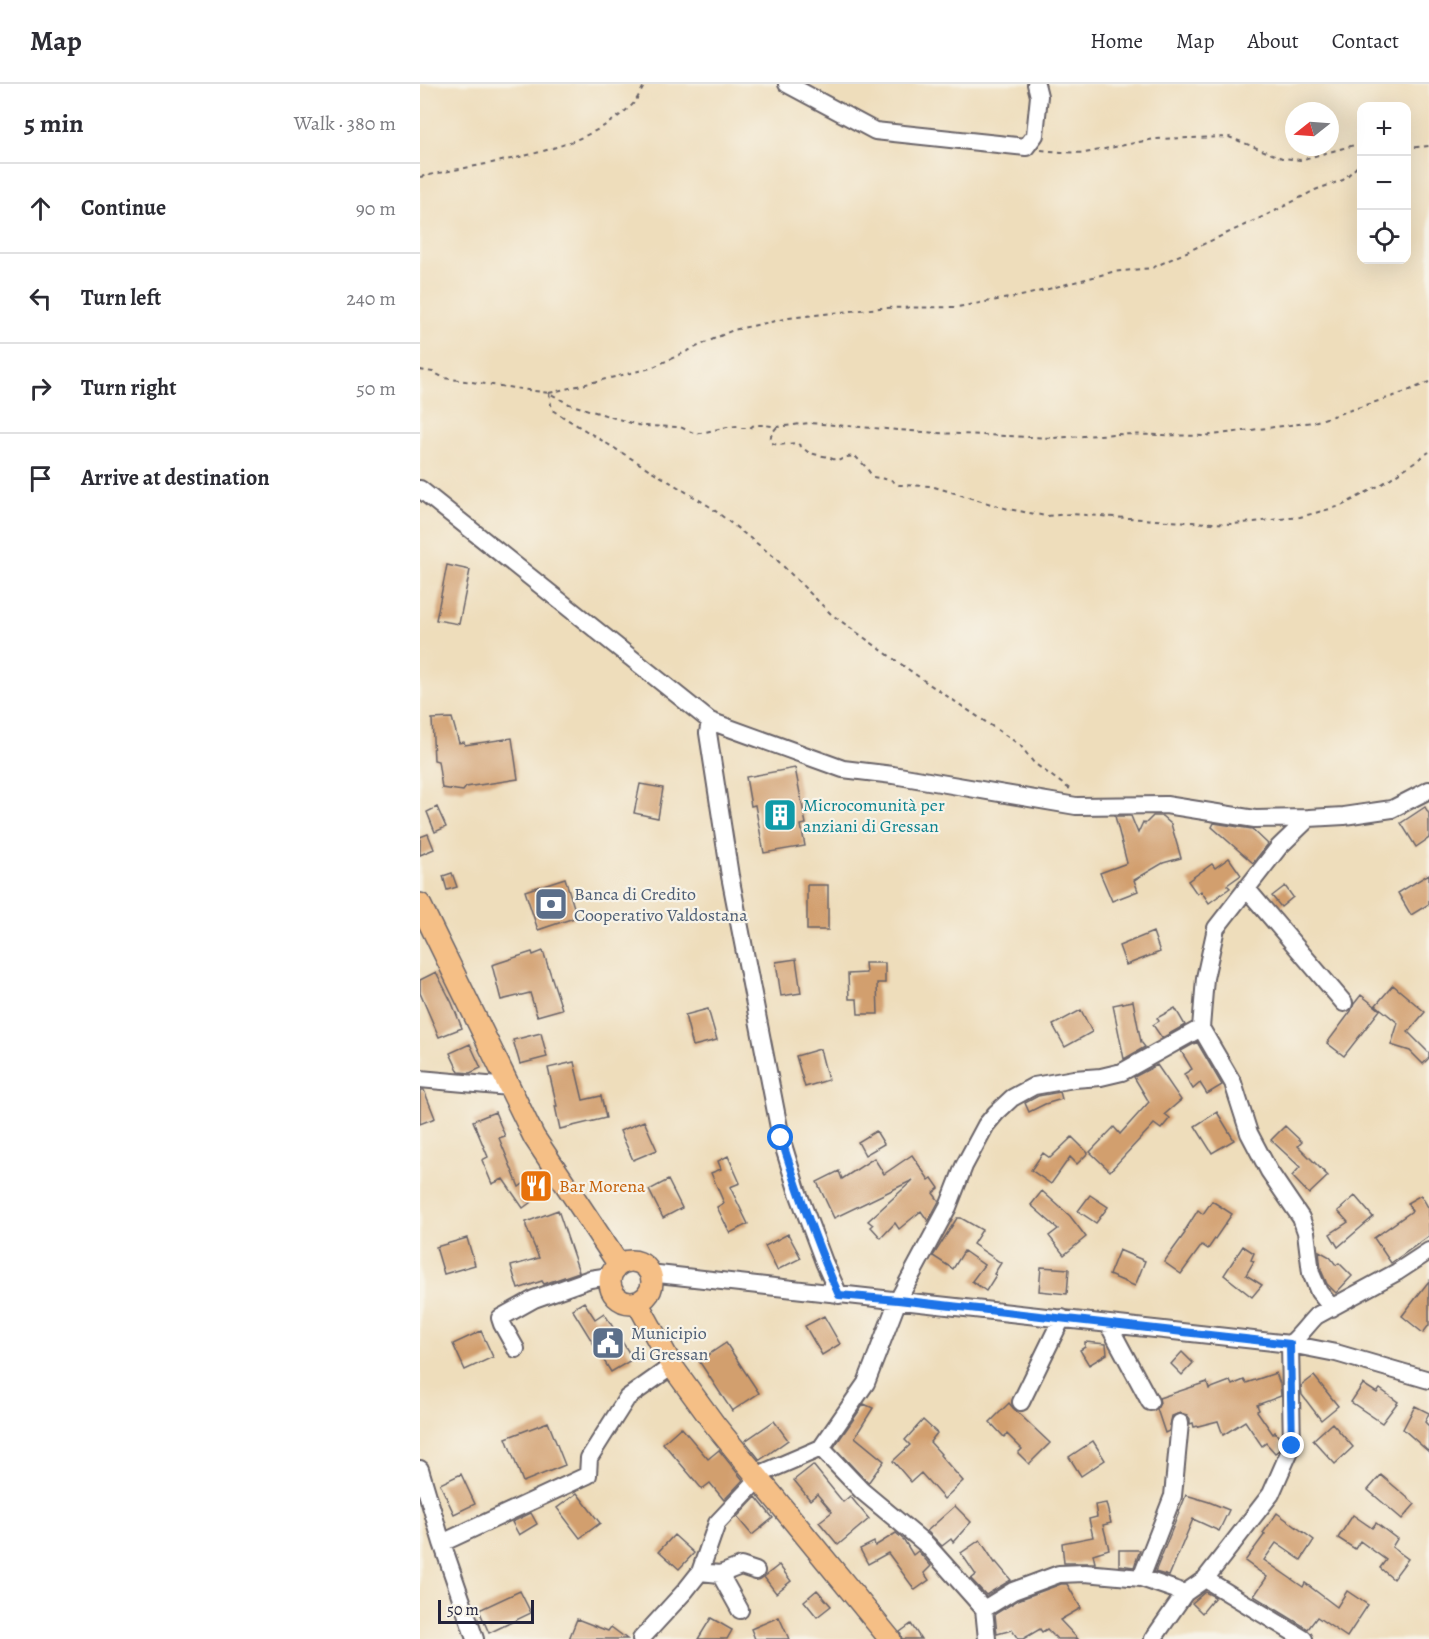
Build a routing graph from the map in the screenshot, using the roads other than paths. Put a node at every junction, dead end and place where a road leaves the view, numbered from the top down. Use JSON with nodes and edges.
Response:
{"nodes":[{"id":1,"x":787,"y":84,"type":"edge"},
{"id":2,"x":1036,"y":84,"type":"edge"},
{"id":3,"x":420,"y":489,"type":"edge"},
{"id":4,"x":710,"y":721,"type":"junction"},
{"id":5,"x":1429,"y":790,"type":"edge"},
{"id":6,"x":1309,"y":818,"type":"junction"},
{"id":7,"x":1246,"y":888,"type":"junction"},
{"id":8,"x":420,"y":904,"type":"edge"},
{"id":9,"x":1344,"y":1002,"type":"dead end"},
{"id":10,"x":1201,"y":1028,"type":"junction"},
{"id":11,"x":420,"y":1079,"type":"edge"},
{"id":12,"x":509,"y":1087,"type":"junction"},
{"id":13,"x":1429,"y":1251,"type":"edge"},
{"id":14,"x":615,"y":1270,"type":"junction"},
{"id":15,"x":649,"y":1273,"type":"junction"},
{"id":16,"x":839,"y":1295,"type":"junction"},
{"id":17,"x":898,"y":1300,"type":"junction"},
{"id":18,"x":637,"y":1302,"type":"junction"},
{"id":19,"x":1332,"y":1308,"type":"junction"},
{"id":20,"x":1062,"y":1318,"type":"junction"},
{"id":21,"x":1108,"y":1324,"type":"junction"},
{"id":22,"x":1290,"y":1344,"type":"junction"},
{"id":23,"x":516,"y":1349,"type":"dead end"},
{"id":24,"x":672,"y":1366,"type":"junction"},
{"id":25,"x":1429,"y":1380,"type":"edge"},
{"id":26,"x":1021,"y":1402,"type":"dead end"},
{"id":27,"x":1150,"y":1402,"type":"dead end"},
{"id":28,"x":1180,"y":1423,"type":"dead end"},
{"id":29,"x":822,"y":1448,"type":"junction"},
{"id":30,"x":420,"y":1469,"type":"edge"},
{"id":31,"x":759,"y":1479,"type":"junction"},
{"id":32,"x":442,"y":1543,"type":"junction"},
{"id":33,"x":756,"y":1571,"type":"dead end"},
{"id":34,"x":700,"y":1572,"type":"junction"},
{"id":35,"x":720,"y":1574,"type":"junction"},
{"id":36,"x":1141,"y":1578,"type":"junction"},
{"id":37,"x":1206,"y":1579,"type":"junction"},
{"id":38,"x":1185,"y":1593,"type":"junction"},
{"id":39,"x":984,"y":1609,"type":"junction"},
{"id":40,"x":740,"y":1610,"type":"dead end"},
{"id":41,"x":475,"y":1639,"type":"edge"},
{"id":42,"x":641,"y":1639,"type":"edge"},
{"id":43,"x":890,"y":1639,"type":"edge"},
{"id":44,"x":987,"y":1639,"type":"edge"},
{"id":45,"x":1153,"y":1639,"type":"edge"},
{"id":46,"x":1304,"y":1639,"type":"edge"}],
"edges":[{"from":1,"to":2,"type":"street"},
{"from":3,"to":4,"type":"street"},
{"from":4,"to":6,"type":"street"},
{"from":4,"to":16,"type":"street"},
{"from":5,"to":6,"type":"street"},
{"from":6,"to":7,"type":"street"},
{"from":7,"to":9,"type":"street"},
{"from":7,"to":10,"type":"street"},
{"from":8,"to":12,"type":"main road"},
{"from":10,"to":17,"type":"street"},
{"from":10,"to":19,"type":"street"},
{"from":11,"to":12,"type":"street"},
{"from":12,"to":14,"type":"main road"},
{"from":13,"to":19,"type":"street"},
{"from":14,"to":15,"type":"main road"},
{"from":14,"to":18,"type":"main road"},
{"from":14,"to":23,"type":"street"},
{"from":15,"to":16,"type":"street"},
{"from":15,"to":18,"type":"main road"},
{"from":16,"to":17,"type":"street"},
{"from":17,"to":20,"type":"street"},
{"from":17,"to":29,"type":"street"},
{"from":18,"to":24,"type":"main road"},
{"from":19,"to":22,"type":"street"},
{"from":20,"to":21,"type":"street"},
{"from":20,"to":26,"type":"street"},
{"from":21,"to":22,"type":"street"},
{"from":21,"to":27,"type":"street"},
{"from":22,"to":25,"type":"street"},
{"from":22,"to":37,"type":"street"},
{"from":24,"to":31,"type":"main road"},
{"from":24,"to":32,"type":"street"},
{"from":28,"to":36,"type":"street"},
{"from":29,"to":31,"type":"street"},
{"from":29,"to":39,"type":"street"},
{"from":30,"to":32,"type":"street"},
{"from":31,"to":34,"type":"street"},
{"from":31,"to":43,"type":"main road"},
{"from":32,"to":41,"type":"street"},
{"from":33,"to":35,"type":"street"},
{"from":34,"to":35,"type":"street"},
{"from":34,"to":42,"type":"street"},
{"from":35,"to":40,"type":"street"},
{"from":36,"to":38,"type":"street"},
{"from":36,"to":39,"type":"street"},
{"from":37,"to":38,"type":"street"},
{"from":37,"to":46,"type":"street"},
{"from":38,"to":45,"type":"street"},
{"from":39,"to":44,"type":"street"}]}
